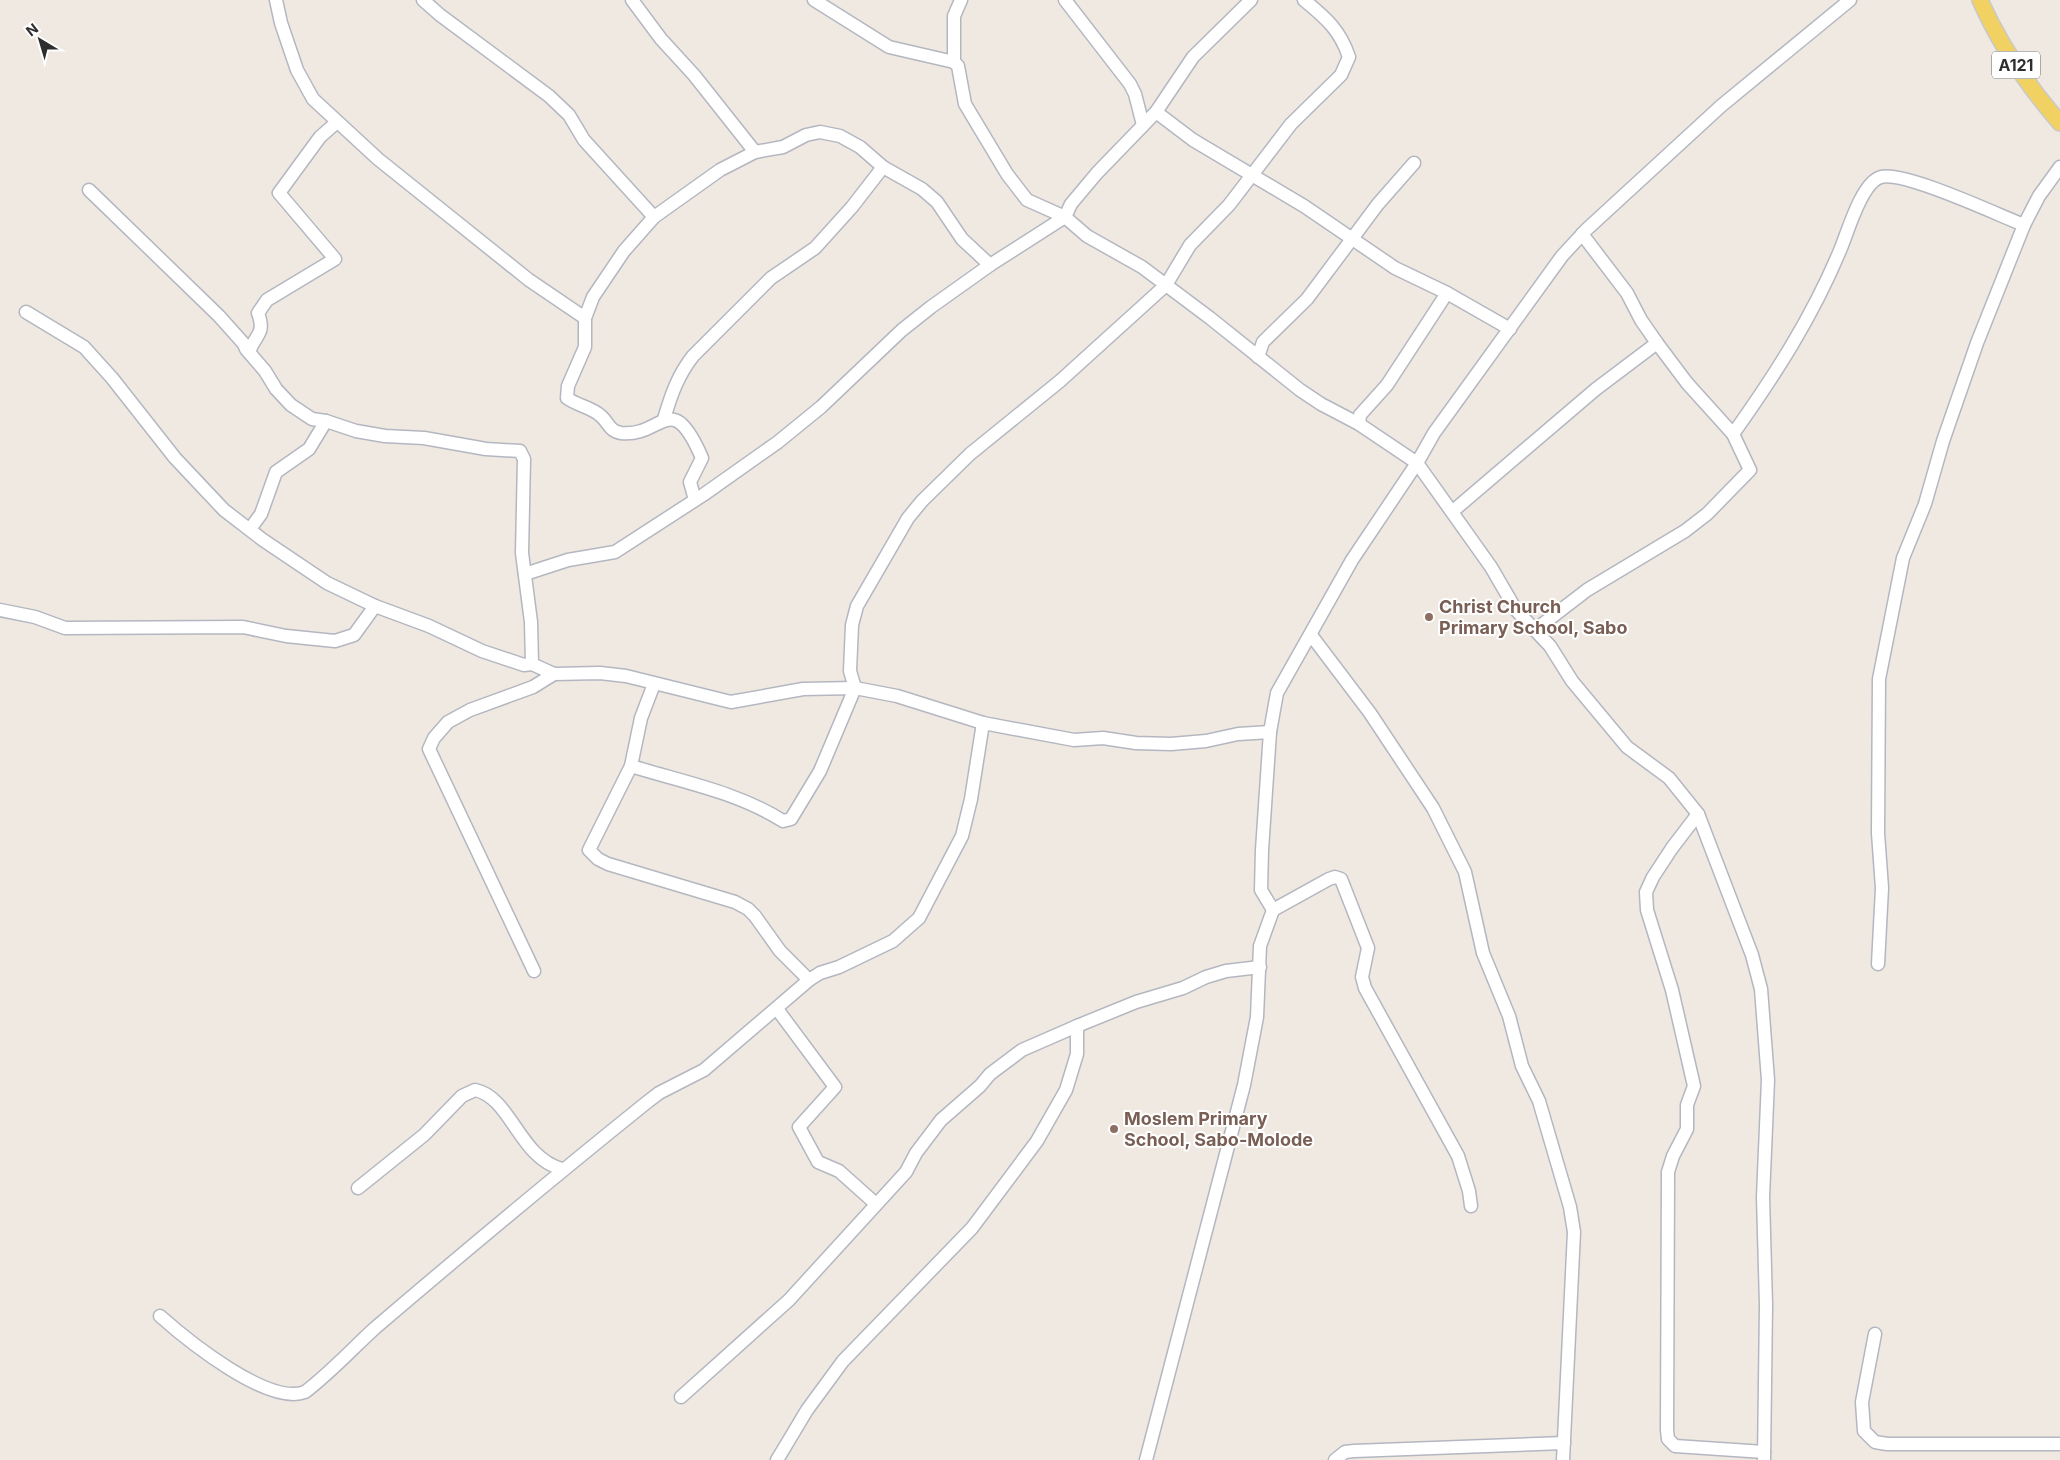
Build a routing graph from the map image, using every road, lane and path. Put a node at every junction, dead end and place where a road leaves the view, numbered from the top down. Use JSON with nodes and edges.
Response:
{"nodes":[{"id":1,"x":276,"y":0,"type":"edge"},
{"id":2,"x":423,"y":0,"type":"edge"},
{"id":3,"x":632,"y":0,"type":"edge"},
{"id":4,"x":814,"y":0,"type":"edge"},
{"id":5,"x":961,"y":0,"type":"edge"},
{"id":6,"x":1065,"y":0,"type":"edge"},
{"id":7,"x":1251,"y":0,"type":"edge"},
{"id":8,"x":1304,"y":0,"type":"edge"},
{"id":9,"x":1850,"y":0,"type":"edge"},
{"id":10,"x":1980,"y":0,"type":"edge"},
{"id":11,"x":954,"y":62,"type":"junction"},
{"id":12,"x":1156,"y":112,"type":"junction"},
{"id":13,"x":337,"y":122,"type":"junction"},
{"id":14,"x":2060,"y":123,"type":"edge"},
{"id":15,"x":1142,"y":125,"type":"junction"},
{"id":16,"x":754,"y":152,"type":"junction"},
{"id":17,"x":1414,"y":163,"type":"dead end"},
{"id":18,"x":883,"y":167,"type":"junction"},
{"id":19,"x":2060,"y":167,"type":"edge"},
{"id":20,"x":1252,"y":176,"type":"junction"},
{"id":21,"x":89,"y":190,"type":"dead end"},
{"id":22,"x":654,"y":217,"type":"junction"},
{"id":23,"x":1065,"y":217,"type":"junction"},
{"id":24,"x":2024,"y":225,"type":"junction"},
{"id":25,"x":1582,"y":234,"type":"junction"},
{"id":26,"x":1352,"y":239,"type":"junction"},
{"id":27,"x":990,"y":265,"type":"junction"},
{"id":28,"x":1166,"y":285,"type":"junction"},
{"id":29,"x":1447,"y":293,"type":"junction"},
{"id":30,"x":26,"y":312,"type":"dead end"},
{"id":31,"x":585,"y":318,"type":"junction"},
{"id":32,"x":1510,"y":329,"type":"junction"},
{"id":33,"x":1657,"y":343,"type":"junction"},
{"id":34,"x":249,"y":352,"type":"junction"},
{"id":35,"x":1258,"y":357,"type":"junction"},
{"id":36,"x":664,"y":419,"type":"junction"},
{"id":37,"x":326,"y":421,"type":"junction"},
{"id":38,"x":1360,"y":424,"type":"junction"},
{"id":39,"x":1733,"y":434,"type":"junction"},
{"id":40,"x":1417,"y":462,"type":"junction"},
{"id":41,"x":695,"y":500,"type":"junction"},
{"id":42,"x":1453,"y":512,"type":"junction"},
{"id":43,"x":250,"y":529,"type":"junction"},
{"id":44,"x":525,"y":574,"type":"junction"},
{"id":45,"x":375,"y":606,"type":"junction"},
{"id":46,"x":0,"y":610,"type":"edge"},
{"id":47,"x":1535,"y":630,"type":"junction"},
{"id":48,"x":1311,"y":635,"type":"junction"},
{"id":49,"x":532,"y":664,"type":"junction"},
{"id":50,"x":554,"y":674,"type":"junction"},
{"id":51,"x":654,"y":684,"type":"junction"},
{"id":52,"x":855,"y":688,"type":"junction"},
{"id":53,"x":983,"y":723,"type":"junction"},
{"id":54,"x":1270,"y":732,"type":"junction"},
{"id":55,"x":631,"y":766,"type":"junction"},
{"id":56,"x":1698,"y":814,"type":"junction"},
{"id":57,"x":1273,"y":910,"type":"junction"},
{"id":58,"x":1878,"y":964,"type":"dead end"},
{"id":59,"x":1260,"y":967,"type":"junction"},
{"id":60,"x":534,"y":971,"type":"dead end"},
{"id":61,"x":809,"y":980,"type":"junction"},
{"id":62,"x":777,"y":1009,"type":"junction"},
{"id":63,"x":1077,"y":1026,"type":"junction"},
{"id":64,"x":562,"y":1169,"type":"junction"},
{"id":65,"x":358,"y":1188,"type":"dead end"},
{"id":66,"x":876,"y":1204,"type":"junction"},
{"id":67,"x":1471,"y":1206,"type":"dead end"},
{"id":68,"x":160,"y":1316,"type":"dead end"},
{"id":69,"x":1875,"y":1334,"type":"dead end"},
{"id":70,"x":681,"y":1397,"type":"dead end"},
{"id":71,"x":1564,"y":1443,"type":"junction"},
{"id":72,"x":2060,"y":1444,"type":"edge"},
{"id":73,"x":1764,"y":1456,"type":"edge"},
{"id":74,"x":777,"y":1460,"type":"edge"},
{"id":75,"x":1146,"y":1460,"type":"edge"},
{"id":76,"x":1335,"y":1460,"type":"edge"},
{"id":77,"x":1563,"y":1460,"type":"edge"}],
"edges":[{"from":1,"to":13,"type":"street"},
{"from":2,"to":22,"type":"street"},
{"from":3,"to":16,"type":"street"},
{"from":4,"to":11,"type":"street"},
{"from":5,"to":11,"type":"street"},
{"from":6,"to":15,"type":"street"},
{"from":7,"to":12,"type":"street"},
{"from":8,"to":20,"type":"street"},
{"from":9,"to":25,"type":"street"},
{"from":10,"to":14,"type":"main road","number":"A121"},
{"from":11,"to":23,"type":"street"},
{"from":12,"to":15,"type":"street"},
{"from":12,"to":20,"type":"street"},
{"from":13,"to":31,"type":"street"},
{"from":13,"to":34,"type":"street"},
{"from":15,"to":23,"type":"street"},
{"from":16,"to":18,"type":"street"},
{"from":16,"to":22,"type":"street"},
{"from":17,"to":26,"type":"street"},
{"from":18,"to":27,"type":"street"},
{"from":18,"to":36,"type":"street"},
{"from":19,"to":24,"type":"street"},
{"from":20,"to":26,"type":"street"},
{"from":20,"to":28,"type":"street"},
{"from":21,"to":34,"type":"street"},
{"from":22,"to":31,"type":"street"},
{"from":23,"to":27,"type":"street"},
{"from":23,"to":28,"type":"street"},
{"from":24,"to":39,"type":"street"},
{"from":24,"to":58,"type":"street"},
{"from":25,"to":32,"type":"street"},
{"from":25,"to":33,"type":"street"},
{"from":26,"to":29,"type":"street"},
{"from":26,"to":35,"type":"street"},
{"from":27,"to":41,"type":"street"},
{"from":28,"to":35,"type":"street"},
{"from":28,"to":52,"type":"street"},
{"from":29,"to":32,"type":"street"},
{"from":29,"to":38,"type":"street"},
{"from":30,"to":43,"type":"street"},
{"from":31,"to":36,"type":"street"},
{"from":32,"to":40,"type":"street"},
{"from":33,"to":39,"type":"street"},
{"from":33,"to":42,"type":"street"},
{"from":34,"to":37,"type":"street"},
{"from":35,"to":38,"type":"street"},
{"from":36,"to":41,"type":"street"},
{"from":37,"to":43,"type":"street"},
{"from":37,"to":44,"type":"street"},
{"from":38,"to":40,"type":"street"},
{"from":39,"to":47,"type":"street"},
{"from":40,"to":42,"type":"street"},
{"from":40,"to":48,"type":"street"},
{"from":41,"to":44,"type":"street"},
{"from":42,"to":47,"type":"street"},
{"from":43,"to":45,"type":"street"},
{"from":44,"to":49,"type":"street"},
{"from":45,"to":46,"type":"street"},
{"from":45,"to":49,"type":"street"},
{"from":47,"to":56,"type":"street"},
{"from":48,"to":54,"type":"street"},
{"from":48,"to":71,"type":"street"},
{"from":49,"to":50,"type":"street"},
{"from":50,"to":51,"type":"street"},
{"from":50,"to":60,"type":"street"},
{"from":51,"to":52,"type":"street"},
{"from":51,"to":55,"type":"street"},
{"from":52,"to":53,"type":"street"},
{"from":52,"to":55,"type":"street"},
{"from":53,"to":54,"type":"street"},
{"from":53,"to":61,"type":"street"},
{"from":54,"to":57,"type":"street"},
{"from":55,"to":61,"type":"street"},
{"from":56,"to":73,"type":"street"},
{"from":56,"to":73,"type":"street"},
{"from":57,"to":59,"type":"street"},
{"from":57,"to":67,"type":"street"},
{"from":59,"to":63,"type":"street"},
{"from":59,"to":75,"type":"street"},
{"from":61,"to":62,"type":"street"},
{"from":62,"to":64,"type":"street"},
{"from":62,"to":66,"type":"street"},
{"from":63,"to":66,"type":"street"},
{"from":63,"to":74,"type":"street"},
{"from":64,"to":65,"type":"street"},
{"from":64,"to":68,"type":"street"},
{"from":66,"to":70,"type":"street"},
{"from":69,"to":72,"type":"street"},
{"from":71,"to":76,"type":"street"},
{"from":71,"to":77,"type":"street"}]}
